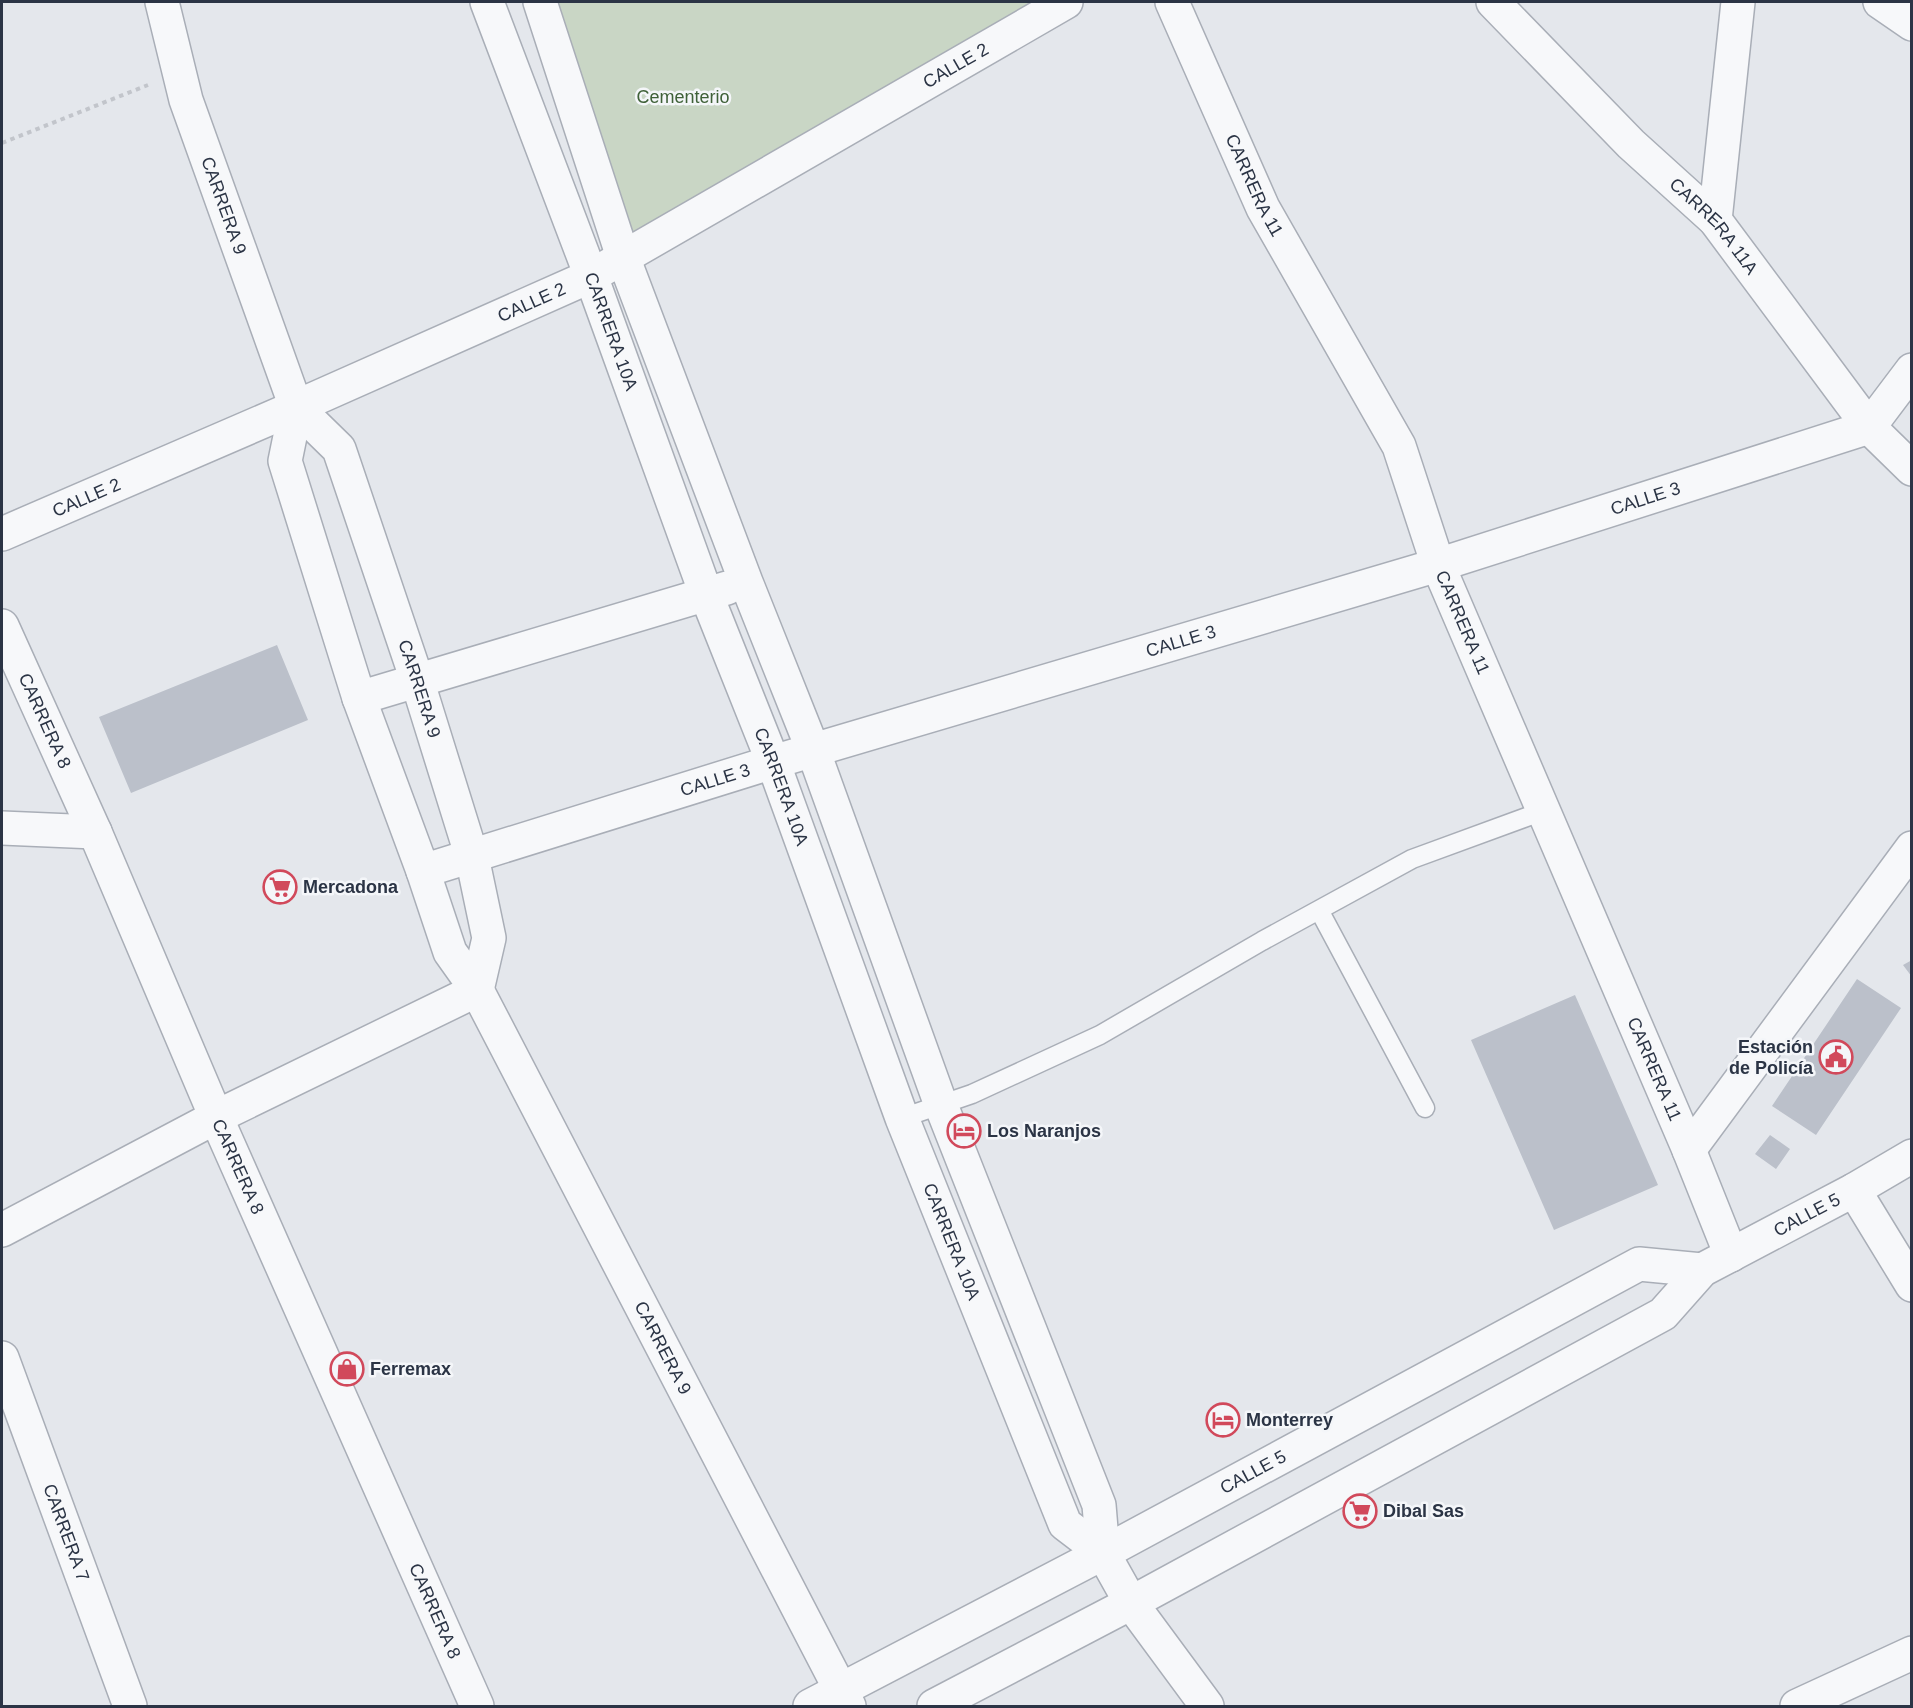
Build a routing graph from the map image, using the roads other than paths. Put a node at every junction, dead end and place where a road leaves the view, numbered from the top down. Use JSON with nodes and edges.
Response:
{"nodes":[{"id":1,"x":162,"y":2,"type":"edge"},
{"id":2,"x":487,"y":2,"type":"edge"},
{"id":3,"x":540,"y":2,"type":"edge"},
{"id":4,"x":1066,"y":2,"type":"edge"},
{"id":5,"x":1172,"y":2,"type":"edge"},
{"id":6,"x":1493,"y":2,"type":"edge"},
{"id":7,"x":1738,"y":2,"type":"edge"},
{"id":8,"x":1880,"y":2,"type":"edge"},
{"id":9,"x":1911,"y":24,"type":"edge"},
{"id":10,"x":1715,"y":220,"type":"junction"},
{"id":11,"x":623,"y":257,"type":"junction"},
{"id":12,"x":591,"y":276,"type":"junction"},
{"id":13,"x":1911,"y":370,"type":"edge"},
{"id":14,"x":296,"y":407,"type":"junction"},
{"id":15,"x":1869,"y":427,"type":"junction"},
{"id":16,"x":1911,"y":469,"type":"edge"},
{"id":17,"x":2,"y":534,"type":"edge"},
{"id":18,"x":1438,"y":565,"type":"junction"},
{"id":19,"x":746,"y":582,"type":"junction"},
{"id":20,"x":706,"y":594,"type":"junction"},
{"id":21,"x":2,"y":626,"type":"edge"},
{"id":22,"x":417,"y":680,"type":"junction"},
{"id":23,"x":359,"y":698,"type":"junction"},
{"id":24,"x":813,"y":750,"type":"junction"},
{"id":25,"x":773,"y":762,"type":"junction"},
{"id":26,"x":1543,"y":811,"type":"junction"},
{"id":27,"x":2,"y":828,"type":"edge"},
{"id":28,"x":95,"y":832,"type":"junction"},
{"id":29,"x":1911,"y":848,"type":"edge"},
{"id":30,"x":472,"y":857,"type":"junction"},
{"id":31,"x":423,"y":872,"type":"junction"},
{"id":32,"x":1319,"y":910,"type":"junction"},
{"id":33,"x":477,"y":990,"type":"junction"},
{"id":34,"x":941,"y":1105,"type":"junction"},
{"id":35,"x":1425,"y":1108,"type":"dead end"},
{"id":36,"x":216,"y":1117,"type":"junction"},
{"id":37,"x":902,"y":1118,"type":"junction"},
{"id":38,"x":1689,"y":1150,"type":"junction"},
{"id":39,"x":1911,"y":1156,"type":"edge"},
{"id":40,"x":1854,"y":1190,"type":"junction"},
{"id":41,"x":2,"y":1230,"type":"edge"},
{"id":42,"x":1731,"y":1255,"type":"junction"},
{"id":43,"x":1702,"y":1270,"type":"junction"},
{"id":44,"x":1911,"y":1285,"type":"edge"},
{"id":45,"x":2,"y":1358,"type":"edge"},
{"id":46,"x":1103,"y":1553,"type":"junction"},
{"id":47,"x":1131,"y":1603,"type":"junction"},
{"id":48,"x":1911,"y":1653,"type":"edge"},
{"id":49,"x":844,"y":1699,"type":"edge"},
{"id":50,"x":130,"y":1707,"type":"edge"},
{"id":51,"x":477,"y":1707,"type":"edge"},
{"id":52,"x":810,"y":1707,"type":"edge"},
{"id":53,"x":934,"y":1707,"type":"edge"},
{"id":54,"x":1207,"y":1707,"type":"edge"},
{"id":55,"x":1797,"y":1707,"type":"edge"}],
"edges":[{"from":1,"to":14,"type":"street","name":"CARRERA 9"},
{"from":2,"to":12,"type":"street","name":"CARRERA 10A"},
{"from":3,"to":11,"type":"street","name":"CARRERA 10A"},
{"from":4,"to":11,"type":"street","name":"CALLE 2"},
{"from":5,"to":18,"type":"street","name":"CARRERA 11"},
{"from":6,"to":10,"type":"street","name":"CARRERA 11A"},
{"from":7,"to":10,"type":"street"},
{"from":8,"to":9,"type":"street"},
{"from":10,"to":15,"type":"street","name":"CARRERA 11A"},
{"from":11,"to":12,"type":"street","name":"CALLE 2"},
{"from":11,"to":19,"type":"street","name":"CARRERA 10A"},
{"from":12,"to":14,"type":"street","name":"CALLE 2"},
{"from":12,"to":20,"type":"street","name":"CARRERA 10A"},
{"from":13,"to":15,"type":"street"},
{"from":14,"to":17,"type":"street","name":"CALLE 2"},
{"from":14,"to":22,"type":"street","name":"CARRERA 9"},
{"from":14,"to":23,"type":"street","name":"CARRERA 9"},
{"from":15,"to":16,"type":"street","name":"CARRERA 11A"},
{"from":15,"to":18,"type":"street","name":"CALLE 3"},
{"from":18,"to":24,"type":"street","name":"CALLE 3"},
{"from":18,"to":26,"type":"street","name":"CARRERA 11"},
{"from":19,"to":20,"type":"street"},
{"from":19,"to":24,"type":"street","name":"CARRERA 10A"},
{"from":20,"to":22,"type":"street"},
{"from":20,"to":25,"type":"street","name":"CARRERA 10A"},
{"from":21,"to":28,"type":"street","name":"CARRERA 8"},
{"from":22,"to":23,"type":"street"},
{"from":22,"to":30,"type":"street","name":"CARRERA 9"},
{"from":23,"to":31,"type":"street","name":"CARRERA 9"},
{"from":24,"to":25,"type":"street","name":"CALLE 3"},
{"from":24,"to":34,"type":"street","name":"CARRERA 10A"},
{"from":25,"to":30,"type":"street","name":"CALLE 3"},
{"from":25,"to":37,"type":"street","name":"CARRERA 10A"},
{"from":26,"to":32,"type":"lane"},
{"from":26,"to":38,"type":"street","name":"CARRERA 11"},
{"from":27,"to":28,"type":"street"},
{"from":28,"to":36,"type":"street","name":"CARRERA 8"},
{"from":29,"to":38,"type":"street"},
{"from":30,"to":31,"type":"street","name":"CALLE 3"},
{"from":30,"to":33,"type":"street","name":"CARRERA 9"},
{"from":31,"to":33,"type":"street","name":"CARRERA 9"},
{"from":32,"to":34,"type":"lane"},
{"from":32,"to":35,"type":"lane"},
{"from":33,"to":36,"type":"street"},
{"from":33,"to":49,"type":"street","name":"CARRERA 9"},
{"from":34,"to":37,"type":"lane"},
{"from":34,"to":46,"type":"street","name":"CARRERA 10A"},
{"from":36,"to":41,"type":"street"},
{"from":36,"to":51,"type":"street","name":"CARRERA 8"},
{"from":37,"to":46,"type":"street","name":"CARRERA 10A"},
{"from":38,"to":42,"type":"street","name":"CARRERA 11"},
{"from":39,"to":40,"type":"street","name":"CALLE 5"},
{"from":40,"to":42,"type":"street","name":"CALLE 5"},
{"from":40,"to":44,"type":"street"},
{"from":42,"to":43,"type":"street","name":"CALLE 5"},
{"from":43,"to":46,"type":"street","name":"CALLE 5"},
{"from":43,"to":47,"type":"street","name":"CALLE 5"},
{"from":45,"to":50,"type":"street","name":"CARRERA 7"},
{"from":46,"to":47,"type":"street","name":"CARRERA 10A"},
{"from":46,"to":49,"type":"street","name":"CALLE 5"},
{"from":47,"to":53,"type":"street","name":"CALLE 5"},
{"from":47,"to":54,"type":"street","name":"CARRERA 10A"},
{"from":48,"to":55,"type":"street"},
{"from":49,"to":52,"type":"street","name":"CALLE 5"}]}
